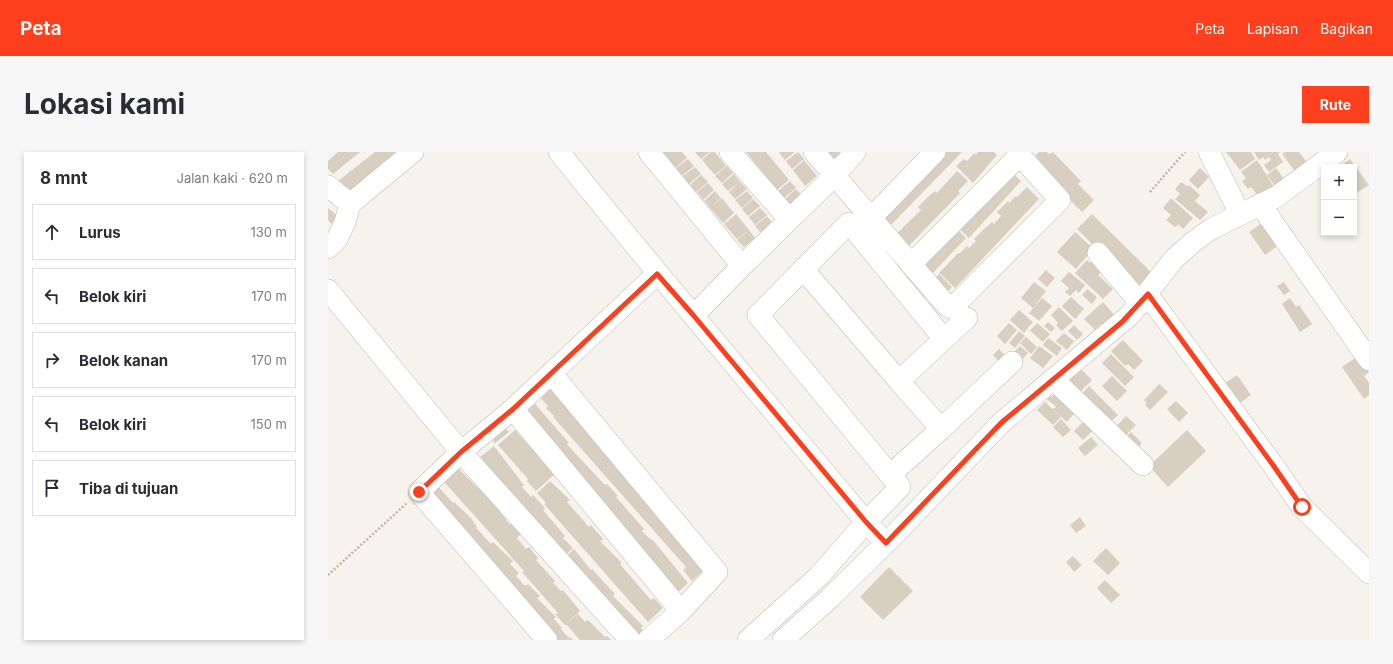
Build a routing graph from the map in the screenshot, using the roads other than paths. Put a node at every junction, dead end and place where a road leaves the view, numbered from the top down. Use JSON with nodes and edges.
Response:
{"nodes":[{"id":1,"x":413,"y":152,"type":"edge"},
{"id":2,"x":559,"y":152,"type":"edge"},
{"id":3,"x":649,"y":152,"type":"edge"},
{"id":4,"x":730,"y":152,"type":"edge"},
{"id":5,"x":814,"y":152,"type":"edge"},
{"id":6,"x":855,"y":152,"type":"edge"},
{"id":7,"x":936,"y":152,"type":"edge"},
{"id":8,"x":1209,"y":152,"type":"edge"},
{"id":9,"x":1337,"y":152,"type":"edge"},
{"id":10,"x":1019,"y":153,"type":"edge"},
{"id":11,"x":834,"y":176,"type":"junction"},
{"id":12,"x":328,"y":186,"type":"edge"},
{"id":13,"x":350,"y":204,"type":"junction"},
{"id":14,"x":1260,"y":204,"type":"junction"},
{"id":15,"x":1240,"y":214,"type":"junction"},
{"id":16,"x":871,"y":218,"type":"junction"},
{"id":17,"x":789,"y":219,"type":"junction"},
{"id":18,"x":328,"y":248,"type":"edge"},
{"id":19,"x":1098,"y":253,"type":"dead end"},
{"id":20,"x":911,"y":264,"type":"junction"},
{"id":21,"x":742,"y":266,"type":"junction"},
{"id":22,"x":803,"y":269,"type":"junction"},
{"id":23,"x":657,"y":274,"type":"junction"},
{"id":24,"x":328,"y":290,"type":"edge"},
{"id":25,"x":1144,"y":299,"type":"junction"},
{"id":26,"x":694,"y":316,"type":"junction"},
{"id":27,"x":967,"y":318,"type":"dead end"},
{"id":28,"x":944,"y":339,"type":"junction"},
{"id":29,"x":1369,"y":360,"type":"edge"},
{"id":30,"x":1012,"y":362,"type":"dead end"},
{"id":31,"x":551,"y":373,"type":"junction"},
{"id":32,"x":1053,"y":379,"type":"junction"},
{"id":33,"x":899,"y":381,"type":"junction"},
{"id":34,"x":513,"y":409,"type":"junction"},
{"id":35,"x":941,"y":429,"type":"junction"},
{"id":36,"x":461,"y":452,"type":"junction"},
{"id":37,"x":1143,"y":465,"type":"dead end"},
{"id":38,"x":890,"y":475,"type":"junction"},
{"id":39,"x":866,"y":522,"type":"junction"},
{"id":40,"x":886,"y":543,"type":"junction"},
{"id":41,"x":1369,"y":573,"type":"edge"},
{"id":42,"x":681,"y":611,"type":"junction"},
{"id":43,"x":547,"y":640,"type":"edge"},
{"id":44,"x":630,"y":640,"type":"edge"},
{"id":45,"x":648,"y":640,"type":"edge"},
{"id":46,"x":748,"y":640,"type":"edge"},
{"id":47,"x":783,"y":640,"type":"edge"}],
"edges":[{"from":1,"to":13,"type":"street"},
{"from":2,"to":23,"type":"street"},
{"from":3,"to":21,"type":"street"},
{"from":4,"to":17,"type":"street"},
{"from":5,"to":11,"type":"street"},
{"from":6,"to":11,"type":"street"},
{"from":7,"to":16,"type":"street"},
{"from":8,"to":15,"type":"street"},
{"from":9,"to":14,"type":"street"},
{"from":10,"to":20,"type":"street"},
{"from":10,"to":20,"type":"street"},
{"from":11,"to":16,"type":"street"},
{"from":11,"to":17,"type":"street"},
{"from":12,"to":13,"type":"street"},
{"from":13,"to":18,"type":"street"},
{"from":14,"to":15,"type":"street"},
{"from":14,"to":29,"type":"street"},
{"from":15,"to":25,"type":"street"},
{"from":16,"to":20,"type":"street"},
{"from":17,"to":21,"type":"street"},
{"from":19,"to":25,"type":"street"},
{"from":21,"to":26,"type":"street"},
{"from":22,"to":28,"type":"street"},
{"from":22,"to":33,"type":"street"},
{"from":22,"to":38,"type":"street"},
{"from":23,"to":26,"type":"street"},
{"from":23,"to":31,"type":"street"},
{"from":24,"to":36,"type":"street"},
{"from":25,"to":32,"type":"street"},
{"from":25,"to":41,"type":"street"},
{"from":26,"to":39,"type":"street"},
{"from":27,"to":28,"type":"street"},
{"from":28,"to":33,"type":"street"},
{"from":30,"to":35,"type":"street"},
{"from":31,"to":34,"type":"street"},
{"from":31,"to":42,"type":"street"},
{"from":32,"to":37,"type":"street"},
{"from":32,"to":40,"type":"street"},
{"from":33,"to":35,"type":"street"},
{"from":34,"to":36,"type":"street"},
{"from":34,"to":42,"type":"street"},
{"from":35,"to":38,"type":"street"},
{"from":36,"to":43,"type":"street"},
{"from":36,"to":44,"type":"street"},
{"from":38,"to":39,"type":"street"},
{"from":39,"to":40,"type":"street"},
{"from":39,"to":46,"type":"street"},
{"from":40,"to":47,"type":"street"},
{"from":42,"to":45,"type":"street"}]}
